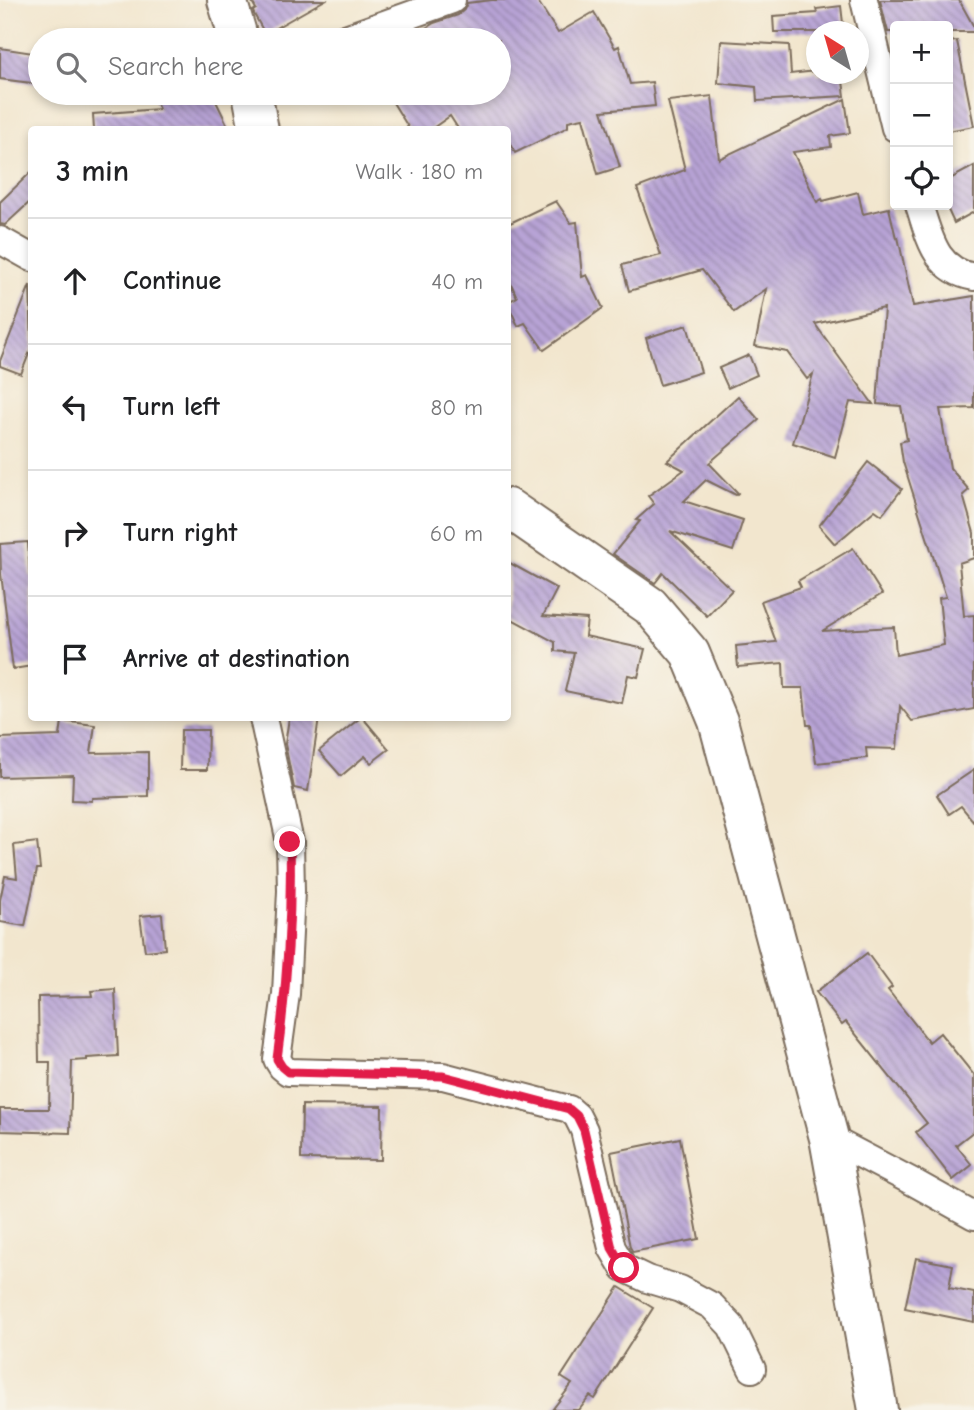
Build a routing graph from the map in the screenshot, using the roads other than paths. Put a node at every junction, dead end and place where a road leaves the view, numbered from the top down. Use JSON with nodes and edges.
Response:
{"nodes":[{"id":1,"x":227,"y":0,"type":"edge"},
{"id":2,"x":452,"y":0,"type":"edge"},
{"id":3,"x":864,"y":0,"type":"edge"},
{"id":4,"x":235,"y":28,"type":"edge"},
{"id":5,"x":374,"y":28,"type":"edge"},
{"id":6,"x":254,"y":105,"type":"edge"},
{"id":7,"x":890,"y":107,"type":"edge"},
{"id":8,"x":257,"y":126,"type":"edge"},
{"id":9,"x":921,"y":210,"type":"edge"},
{"id":10,"x":0,"y":240,"type":"edge"},
{"id":11,"x":28,"y":256,"type":"edge"},
{"id":12,"x":974,"y":276,"type":"edge"},
{"id":13,"x":511,"y":510,"type":"edge"},
{"id":14,"x":264,"y":721,"type":"edge"},
{"id":15,"x":829,"y":1138,"type":"junction"},
{"id":16,"x":974,"y":1216,"type":"edge"},
{"id":17,"x":752,"y":1370,"type":"dead end"},
{"id":18,"x":878,"y":1410,"type":"edge"}],
"edges":[{"from":1,"to":4,"type":"main road"},
{"from":2,"to":5,"type":"street"},
{"from":3,"to":7,"type":"street"},
{"from":6,"to":8,"type":"main road"},
{"from":9,"to":12,"type":"street"},
{"from":10,"to":11,"type":"street"},
{"from":13,"to":15,"type":"main road"},
{"from":14,"to":17,"type":"street"},
{"from":15,"to":16,"type":"street"},
{"from":15,"to":18,"type":"main road"}]}
